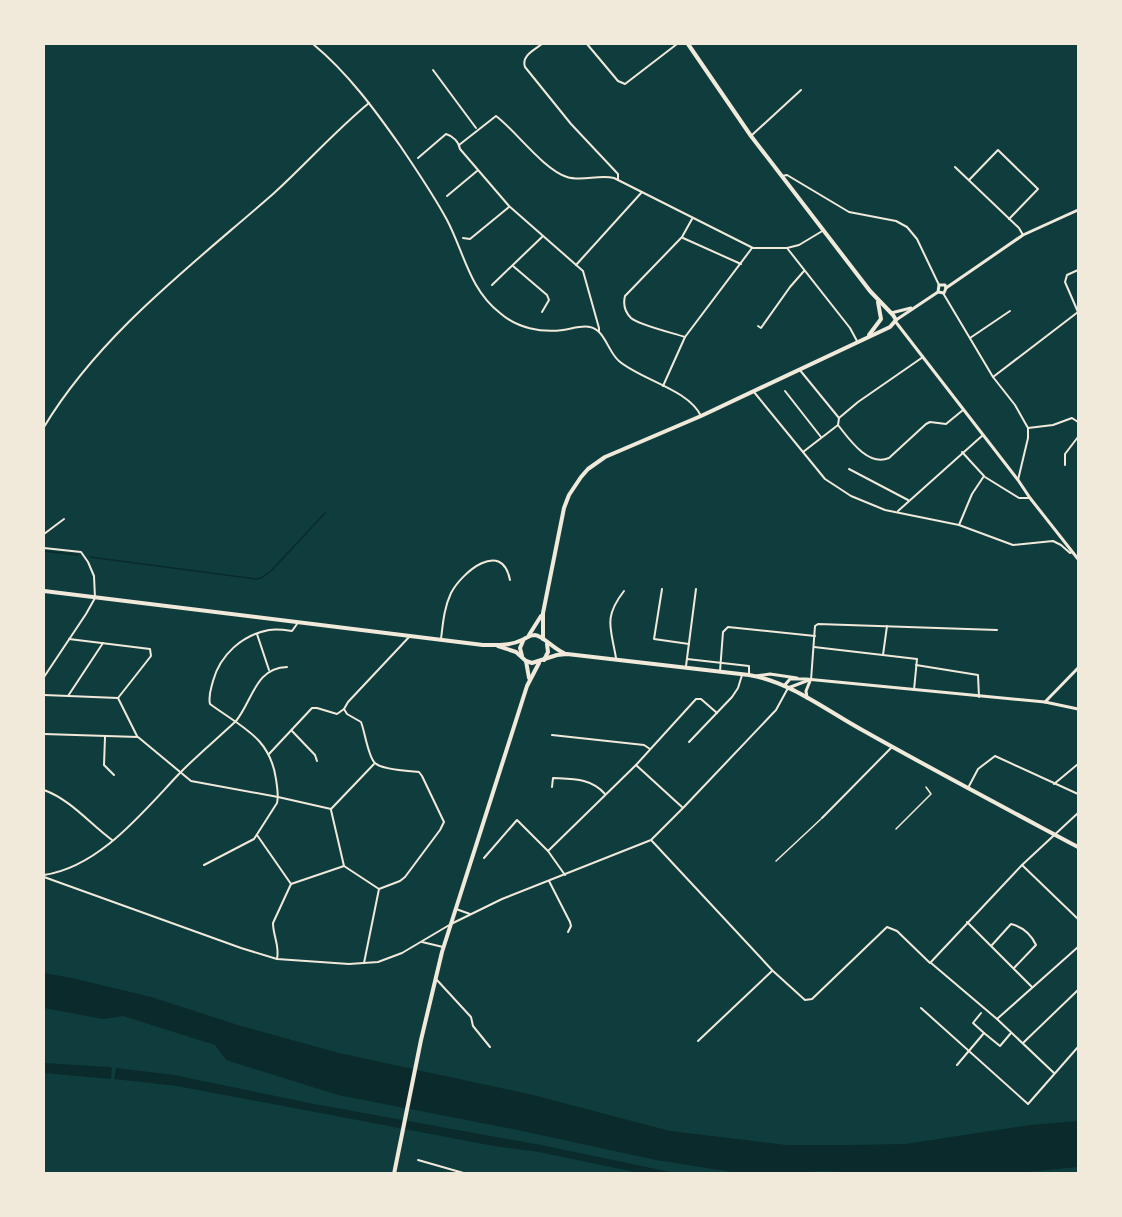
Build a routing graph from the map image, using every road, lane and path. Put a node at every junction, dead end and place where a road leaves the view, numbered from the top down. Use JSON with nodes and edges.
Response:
{"nodes":[{"id":1,"x":313,"y":44,"type":"edge"},
{"id":2,"x":542,"y":44,"type":"edge"},
{"id":3,"x":587,"y":44,"type":"edge"},
{"id":4,"x":677,"y":44,"type":"edge"},
{"id":5,"x":688,"y":44,"type":"edge"},
{"id":6,"x":433,"y":70,"type":"dead end"},
{"id":7,"x":801,"y":90,"type":"dead end"},
{"id":8,"x":369,"y":103,"type":"junction"},
{"id":9,"x":477,"y":129,"type":"junction"},
{"id":10,"x":752,"y":136,"type":"junction"},
{"id":11,"x":459,"y":145,"type":"junction"},
{"id":12,"x":418,"y":158,"type":"dead end"},
{"id":13,"x":955,"y":167,"type":"dead end"},
{"id":14,"x":478,"y":170,"type":"junction"},
{"id":15,"x":782,"y":176,"type":"junction"},
{"id":16,"x":618,"y":180,"type":"junction"},
{"id":17,"x":969,"y":180,"type":"junction"},
{"id":18,"x":642,"y":192,"type":"junction"},
{"id":19,"x":447,"y":196,"type":"dead end"},
{"id":20,"x":509,"y":206,"type":"junction"},
{"id":21,"x":1078,"y":210,"type":"edge"},
{"id":22,"x":692,"y":219,"type":"junction"},
{"id":23,"x":1009,"y":219,"type":"junction"},
{"id":24,"x":824,"y":230,"type":"junction"},
{"id":25,"x":543,"y":236,"type":"junction"},
{"id":26,"x":1023,"y":236,"type":"junction"},
{"id":27,"x":682,"y":237,"type":"junction"},
{"id":28,"x":464,"y":238,"type":"dead end"},
{"id":29,"x":753,"y":248,"type":"junction"},
{"id":30,"x":787,"y":248,"type":"junction"},
{"id":31,"x":741,"y":264,"type":"junction"},
{"id":32,"x":576,"y":265,"type":"junction"},
{"id":33,"x":513,"y":266,"type":"junction"},
{"id":34,"x":1078,"y":270,"type":"edge"},
{"id":35,"x":804,"y":272,"type":"junction"},
{"id":36,"x":492,"y":285,"type":"dead end"},
{"id":37,"x":939,"y":285,"type":"junction"},
{"id":38,"x":946,"y":288,"type":"junction"},
{"id":39,"x":938,"y":292,"type":"junction"},
{"id":40,"x":943,"y":293,"type":"junction"},
{"id":41,"x":877,"y":299,"type":"junction"},
{"id":42,"x":916,"y":307,"type":"junction"},
{"id":43,"x":1010,"y":311,"type":"dead end"},
{"id":44,"x":542,"y":312,"type":"dead end"},
{"id":45,"x":1078,"y":312,"type":"edge"},
{"id":46,"x":891,"y":313,"type":"junction"},
{"id":47,"x":881,"y":318,"type":"junction"},
{"id":48,"x":895,"y":321,"type":"junction"},
{"id":49,"x":758,"y":326,"type":"dead end"},
{"id":50,"x":889,"y":327,"type":"junction"},
{"id":51,"x":599,"y":332,"type":"junction"},
{"id":52,"x":904,"y":335,"type":"junction"},
{"id":53,"x":685,"y":337,"type":"junction"},
{"id":54,"x":867,"y":337,"type":"junction"},
{"id":55,"x":970,"y":338,"type":"junction"},
{"id":56,"x":857,"y":341,"type":"junction"},
{"id":57,"x":923,"y":357,"type":"junction"},
{"id":58,"x":798,"y":369,"type":"junction"},
{"id":59,"x":993,"y":377,"type":"junction"},
{"id":60,"x":663,"y":386,"type":"junction"},
{"id":61,"x":753,"y":390,"type":"junction"},
{"id":62,"x":785,"y":391,"type":"dead end"},
{"id":63,"x":963,"y":410,"type":"junction"},
{"id":64,"x":701,"y":416,"type":"junction"},
{"id":65,"x":839,"y":418,"type":"junction"},
{"id":66,"x":1078,"y":422,"type":"edge"},
{"id":67,"x":838,"y":425,"type":"junction"},
{"id":68,"x":44,"y":427,"type":"edge"},
{"id":69,"x":1028,"y":428,"type":"junction"},
{"id":70,"x":982,"y":435,"type":"junction"},
{"id":71,"x":821,"y":437,"type":"junction"},
{"id":72,"x":1078,"y":437,"type":"edge"},
{"id":73,"x":962,"y":452,"type":"junction"},
{"id":74,"x":802,"y":453,"type":"junction"},
{"id":75,"x":1065,"y":465,"type":"dead end"},
{"id":76,"x":849,"y":470,"type":"dead end"},
{"id":77,"x":984,"y":476,"type":"junction"},
{"id":78,"x":1018,"y":480,"type":"junction"},
{"id":79,"x":1030,"y":498,"type":"junction"},
{"id":80,"x":909,"y":501,"type":"junction"},
{"id":81,"x":898,"y":512,"type":"junction"},
{"id":82,"x":64,"y":519,"type":"dead end"},
{"id":83,"x":959,"y":525,"type":"junction"},
{"id":84,"x":44,"y":534,"type":"edge"},
{"id":85,"x":44,"y":548,"type":"edge"},
{"id":86,"x":1072,"y":552,"type":"junction"},
{"id":87,"x":1078,"y":559,"type":"edge"},
{"id":88,"x":510,"y":580,"type":"dead end"},
{"id":89,"x":696,"y":589,"type":"dead end"},
{"id":90,"x":662,"y":590,"type":"dead end"},
{"id":91,"x":44,"y":591,"type":"edge"},
{"id":92,"x":624,"y":591,"type":"dead end"},
{"id":93,"x":94,"y":598,"type":"junction"},
{"id":94,"x":543,"y":613,"type":"junction"},
{"id":95,"x":297,"y":622,"type":"junction"},
{"id":96,"x":887,"y":626,"type":"junction"},
{"id":97,"x":997,"y":630,"type":"dead end"},
{"id":98,"x":257,"y":634,"type":"junction"},
{"id":99,"x":411,"y":635,"type":"junction"},
{"id":100,"x":528,"y":636,"type":"junction"},
{"id":101,"x":815,"y":636,"type":"junction"},
{"id":102,"x":69,"y":639,"type":"junction"},
{"id":103,"x":441,"y":639,"type":"junction"},
{"id":104,"x":543,"y":639,"type":"junction"},
{"id":105,"x":523,"y":640,"type":"junction"},
{"id":106,"x":103,"y":642,"type":"junction"},
{"id":107,"x":547,"y":644,"type":"junction"},
{"id":108,"x":689,"y":644,"type":"junction"},
{"id":109,"x":498,"y":646,"type":"junction"},
{"id":110,"x":814,"y":647,"type":"junction"},
{"id":111,"x":567,"y":654,"type":"junction"},
{"id":112,"x":883,"y":655,"type":"junction"},
{"id":113,"x":522,"y":656,"type":"junction"},
{"id":114,"x":687,"y":659,"type":"junction"},
{"id":115,"x":616,"y":660,"type":"junction"},
{"id":116,"x":526,"y":661,"type":"junction"},
{"id":117,"x":542,"y":661,"type":"junction"},
{"id":118,"x":721,"y":663,"type":"junction"},
{"id":119,"x":916,"y":665,"type":"junction"},
{"id":120,"x":287,"y":667,"type":"dead end"},
{"id":121,"x":686,"y":668,"type":"junction"},
{"id":122,"x":1078,"y":669,"type":"edge"},
{"id":123,"x":269,"y":670,"type":"junction"},
{"id":124,"x":720,"y":671,"type":"junction"},
{"id":125,"x":742,"y":674,"type":"junction"},
{"id":126,"x":748,"y":675,"type":"junction"},
{"id":127,"x":756,"y":676,"type":"junction"},
{"id":128,"x":44,"y":677,"type":"edge"},
{"id":129,"x":798,"y":678,"type":"junction"},
{"id":130,"x":530,"y":679,"type":"junction"},
{"id":131,"x":811,"y":680,"type":"junction"},
{"id":132,"x":786,"y":687,"type":"junction"},
{"id":133,"x":914,"y":690,"type":"junction"},
{"id":134,"x":44,"y":695,"type":"edge"},
{"id":135,"x":68,"y":696,"type":"junction"},
{"id":136,"x":978,"y":697,"type":"junction"},
{"id":137,"x":118,"y":698,"type":"junction"},
{"id":138,"x":807,"y":698,"type":"junction"},
{"id":139,"x":1045,"y":702,"type":"junction"},
{"id":140,"x":344,"y":709,"type":"junction"},
{"id":141,"x":1078,"y":709,"type":"edge"},
{"id":142,"x":717,"y":713,"type":"junction"},
{"id":143,"x":236,"y":721,"type":"junction"},
{"id":144,"x":292,"y":731,"type":"junction"},
{"id":145,"x":44,"y":734,"type":"edge"},
{"id":146,"x":552,"y":735,"type":"dead end"},
{"id":147,"x":105,"y":737,"type":"junction"},
{"id":148,"x":138,"y":737,"type":"junction"},
{"id":149,"x":689,"y":742,"type":"dead end"},
{"id":150,"x":893,"y":747,"type":"junction"},
{"id":151,"x":650,"y":750,"type":"junction"},
{"id":152,"x":269,"y":754,"type":"junction"},
{"id":153,"x":317,"y":761,"type":"dead end"},
{"id":154,"x":375,"y":763,"type":"junction"},
{"id":155,"x":1078,"y":764,"type":"edge"},
{"id":156,"x":636,"y":765,"type":"junction"},
{"id":157,"x":180,"y":773,"type":"junction"},
{"id":158,"x":114,"y":775,"type":"dead end"},
{"id":159,"x":1054,"y":784,"type":"junction"},
{"id":160,"x":552,"y":787,"type":"dead end"},
{"id":161,"x":926,"y":787,"type":"dead end"},
{"id":162,"x":968,"y":788,"type":"junction"},
{"id":163,"x":44,"y":790,"type":"edge"},
{"id":164,"x":605,"y":794,"type":"junction"},
{"id":165,"x":1078,"y":794,"type":"edge"},
{"id":166,"x":278,"y":797,"type":"junction"},
{"id":167,"x":683,"y":808,"type":"junction"},
{"id":168,"x":331,"y":809,"type":"junction"},
{"id":169,"x":1078,"y":813,"type":"edge"},
{"id":170,"x":822,"y":819,"type":"joint"},
{"id":171,"x":896,"y":829,"type":"dead end"},
{"id":172,"x":257,"y":835,"type":"junction"},
{"id":173,"x":1055,"y":835,"type":"junction"},
{"id":174,"x":112,"y":840,"type":"junction"},
{"id":175,"x":651,"y":840,"type":"junction"},
{"id":176,"x":1078,"y":848,"type":"edge"},
{"id":177,"x":548,"y":851,"type":"junction"},
{"id":178,"x":484,"y":858,"type":"dead end"},
{"id":179,"x":776,"y":861,"type":"dead end"},
{"id":180,"x":204,"y":865,"type":"dead end"},
{"id":181,"x":1022,"y":865,"type":"junction"},
{"id":182,"x":344,"y":866,"type":"junction"},
{"id":183,"x":565,"y":875,"type":"junction"},
{"id":184,"x":44,"y":876,"type":"edge"},
{"id":185,"x":549,"y":881,"type":"junction"},
{"id":186,"x":291,"y":884,"type":"junction"},
{"id":187,"x":379,"y":889,"type":"junction"},
{"id":188,"x":455,"y":909,"type":"junction"},
{"id":189,"x":473,"y":914,"type":"junction"},
{"id":190,"x":1078,"y":919,"type":"edge"},
{"id":191,"x":968,"y":922,"type":"junction"},
{"id":192,"x":451,"y":924,"type":"junction"},
{"id":193,"x":568,"y":932,"type":"dead end"},
{"id":194,"x":420,"y":942,"type":"junction"},
{"id":195,"x":992,"y":945,"type":"junction"},
{"id":196,"x":1078,"y":946,"type":"edge"},
{"id":197,"x":444,"y":947,"type":"junction"},
{"id":198,"x":277,"y":959,"type":"junction"},
{"id":199,"x":930,"y":963,"type":"junction"},
{"id":200,"x":364,"y":964,"type":"junction"},
{"id":201,"x":1014,"y":968,"type":"junction"},
{"id":202,"x":773,"y":970,"type":"junction"},
{"id":203,"x":435,"y":978,"type":"junction"},
{"id":204,"x":1032,"y":987,"type":"junction"},
{"id":205,"x":1078,"y":990,"type":"edge"},
{"id":206,"x":921,"y":1008,"type":"dead end"},
{"id":207,"x":981,"y":1013,"type":"dead end"},
{"id":208,"x":997,"y":1019,"type":"junction"},
{"id":209,"x":984,"y":1033,"type":"junction"},
{"id":210,"x":1011,"y":1033,"type":"junction"},
{"id":211,"x":698,"y":1041,"type":"dead end"},
{"id":212,"x":1023,"y":1043,"type":"junction"},
{"id":213,"x":490,"y":1047,"type":"dead end"},
{"id":214,"x":1078,"y":1047,"type":"edge"},
{"id":215,"x":969,"y":1051,"type":"junction"},
{"id":216,"x":957,"y":1065,"type":"dead end"},
{"id":217,"x":1054,"y":1072,"type":"junction"},
{"id":218,"x":418,"y":1160,"type":"dead end"},
{"id":219,"x":394,"y":1173,"type":"edge"},
{"id":220,"x":467,"y":1173,"type":"edge"}],
"edges":[{"from":1,"to":8,"type":"street"},
{"from":2,"to":16,"type":"street"},
{"from":3,"to":4,"type":"street"},
{"from":5,"to":10,"type":"main road"},
{"from":6,"to":9,"type":"street"},
{"from":7,"to":10,"type":"street"},
{"from":8,"to":51,"type":"street"},
{"from":8,"to":68,"type":"street"},
{"from":9,"to":11,"type":"street"},
{"from":9,"to":16,"type":"street"},
{"from":10,"to":15,"type":"main road"},
{"from":11,"to":12,"type":"street"},
{"from":11,"to":14,"type":"street"},
{"from":13,"to":17,"type":"street"},
{"from":14,"to":19,"type":"street"},
{"from":14,"to":20,"type":"street"},
{"from":15,"to":24,"type":"main road"},
{"from":15,"to":37,"type":"street"},
{"from":16,"to":18,"type":"street"},
{"from":17,"to":23,"type":"street"},
{"from":17,"to":23,"type":"street"},
{"from":18,"to":22,"type":"street"},
{"from":18,"to":32,"type":"street"},
{"from":20,"to":25,"type":"street"},
{"from":20,"to":28,"type":"street"},
{"from":21,"to":26,"type":"street"},
{"from":22,"to":27,"type":"street"},
{"from":22,"to":29,"type":"street"},
{"from":23,"to":26,"type":"street"},
{"from":24,"to":30,"type":"street"},
{"from":24,"to":41,"type":"main road"},
{"from":25,"to":32,"type":"street"},
{"from":25,"to":33,"type":"street"},
{"from":26,"to":38,"type":"street"},
{"from":27,"to":31,"type":"street"},
{"from":27,"to":53,"type":"street"},
{"from":29,"to":30,"type":"street"},
{"from":29,"to":31,"type":"street"},
{"from":30,"to":35,"type":"street"},
{"from":31,"to":53,"type":"street"},
{"from":32,"to":51,"type":"street"},
{"from":33,"to":36,"type":"street"},
{"from":33,"to":44,"type":"street"},
{"from":34,"to":45,"type":"street"},
{"from":35,"to":49,"type":"street"},
{"from":35,"to":56,"type":"street"},
{"from":37,"to":38,"type":"street"},
{"from":37,"to":39,"type":"street"},
{"from":38,"to":40,"type":"street"},
{"from":39,"to":40,"type":"street"},
{"from":39,"to":42,"type":"street"},
{"from":40,"to":55,"type":"street"},
{"from":41,"to":46,"type":"main road"},
{"from":41,"to":47,"type":"main road"},
{"from":42,"to":46,"type":"street"},
{"from":42,"to":48,"type":"street"},
{"from":43,"to":55,"type":"street"},
{"from":45,"to":59,"type":"street"},
{"from":46,"to":47,"type":"main road"},
{"from":46,"to":48,"type":"main road"},
{"from":47,"to":50,"type":"main road"},
{"from":47,"to":54,"type":"main road"},
{"from":48,"to":50,"type":"main road"},
{"from":48,"to":52,"type":"street"},
{"from":50,"to":52,"type":"street"},
{"from":50,"to":54,"type":"main road"},
{"from":51,"to":60,"type":"street"},
{"from":52,"to":57,"type":"street"},
{"from":53,"to":60,"type":"street"},
{"from":54,"to":56,"type":"main road"},
{"from":55,"to":59,"type":"street"},
{"from":56,"to":58,"type":"main road"},
{"from":57,"to":63,"type":"street"},
{"from":57,"to":65,"type":"street"},
{"from":58,"to":61,"type":"main road"},
{"from":58,"to":65,"type":"street"},
{"from":59,"to":69,"type":"street"},
{"from":60,"to":64,"type":"street"},
{"from":61,"to":64,"type":"main road"},
{"from":61,"to":74,"type":"street"},
{"from":62,"to":71,"type":"street"},
{"from":63,"to":67,"type":"street"},
{"from":63,"to":70,"type":"street"},
{"from":64,"to":94,"type":"main road"},
{"from":65,"to":67,"type":"street"},
{"from":66,"to":69,"type":"street"},
{"from":67,"to":71,"type":"street"},
{"from":69,"to":78,"type":"street"},
{"from":70,"to":73,"type":"street"},
{"from":70,"to":78,"type":"street"},
{"from":71,"to":74,"type":"street"},
{"from":72,"to":75,"type":"street"},
{"from":73,"to":77,"type":"street"},
{"from":73,"to":80,"type":"street"},
{"from":74,"to":81,"type":"street"},
{"from":76,"to":80,"type":"street"},
{"from":77,"to":79,"type":"street"},
{"from":77,"to":83,"type":"street"},
{"from":78,"to":79,"type":"street"},
{"from":79,"to":86,"type":"street"},
{"from":80,"to":81,"type":"street"},
{"from":81,"to":83,"type":"street"},
{"from":82,"to":84,"type":"street"},
{"from":83,"to":86,"type":"street"},
{"from":85,"to":93,"type":"street"},
{"from":86,"to":87,"type":"street"},
{"from":88,"to":103,"type":"street"},
{"from":89,"to":108,"type":"street"},
{"from":90,"to":108,"type":"street"},
{"from":91,"to":93,"type":"main road"},
{"from":92,"to":115,"type":"street"},
{"from":93,"to":95,"type":"main road"},
{"from":93,"to":102,"type":"street"},
{"from":94,"to":100,"type":"main road"},
{"from":94,"to":104,"type":"main road"},
{"from":95,"to":98,"type":"street"},
{"from":95,"to":99,"type":"main road"},
{"from":96,"to":97,"type":"street"},
{"from":96,"to":101,"type":"street"},
{"from":96,"to":112,"type":"street"},
{"from":98,"to":123,"type":"street"},
{"from":98,"to":143,"type":"street"},
{"from":99,"to":103,"type":"main road"},
{"from":99,"to":140,"type":"street"},
{"from":100,"to":104,"type":"main road"},
{"from":100,"to":105,"type":"main road"},
{"from":101,"to":110,"type":"street"},
{"from":101,"to":118,"type":"street"},
{"from":102,"to":106,"type":"street"},
{"from":102,"to":128,"type":"street"},
{"from":103,"to":109,"type":"main road"},
{"from":104,"to":107,"type":"main road"},
{"from":105,"to":109,"type":"main road"},
{"from":105,"to":113,"type":"main road"},
{"from":106,"to":135,"type":"street"},
{"from":106,"to":137,"type":"street"},
{"from":107,"to":111,"type":"main road"},
{"from":107,"to":117,"type":"main road"},
{"from":108,"to":114,"type":"street"},
{"from":109,"to":113,"type":"main road"},
{"from":110,"to":112,"type":"street"},
{"from":110,"to":131,"type":"street"},
{"from":111,"to":115,"type":"main road"},
{"from":111,"to":117,"type":"main road"},
{"from":112,"to":119,"type":"street"},
{"from":113,"to":116,"type":"main road"},
{"from":114,"to":118,"type":"street"},
{"from":114,"to":121,"type":"street"},
{"from":115,"to":121,"type":"main road"},
{"from":116,"to":117,"type":"main road"},
{"from":116,"to":130,"type":"main road"},
{"from":117,"to":130,"type":"main road"},
{"from":118,"to":124,"type":"street"},
{"from":118,"to":126,"type":"street"},
{"from":119,"to":133,"type":"street"},
{"from":119,"to":136,"type":"street"},
{"from":120,"to":123,"type":"street"},
{"from":121,"to":124,"type":"main road"},
{"from":122,"to":139,"type":"street"},
{"from":123,"to":143,"type":"street"},
{"from":124,"to":125,"type":"main road"},
{"from":125,"to":126,"type":"main road"},
{"from":125,"to":142,"type":"street"},
{"from":126,"to":127,"type":"main road"},
{"from":127,"to":129,"type":"street"},
{"from":127,"to":132,"type":"main road"},
{"from":129,"to":131,"type":"street"},
{"from":129,"to":132,"type":"street"},
{"from":130,"to":188,"type":"main road"},
{"from":131,"to":132,"type":"street"},
{"from":131,"to":133,"type":"street"},
{"from":131,"to":138,"type":"street"},
{"from":132,"to":138,"type":"main road"},
{"from":132,"to":167,"type":"street"},
{"from":133,"to":136,"type":"street"},
{"from":134,"to":135,"type":"street"},
{"from":135,"to":137,"type":"street"},
{"from":136,"to":139,"type":"street"},
{"from":137,"to":148,"type":"street"},
{"from":138,"to":150,"type":"main road"},
{"from":139,"to":141,"type":"street"},
{"from":140,"to":144,"type":"street"},
{"from":140,"to":154,"type":"street"},
{"from":142,"to":149,"type":"street"},
{"from":142,"to":151,"type":"street"},
{"from":143,"to":152,"type":"street"},
{"from":143,"to":157,"type":"street"},
{"from":144,"to":152,"type":"street"},
{"from":144,"to":153,"type":"street"},
{"from":145,"to":147,"type":"street"},
{"from":146,"to":151,"type":"street"},
{"from":147,"to":148,"type":"street"},
{"from":147,"to":158,"type":"street"},
{"from":148,"to":157,"type":"street"},
{"from":150,"to":162,"type":"main road"},
{"from":150,"to":170,"type":"street"},
{"from":151,"to":156,"type":"street"},
{"from":152,"to":166,"type":"street"},
{"from":154,"to":168,"type":"street"},
{"from":154,"to":187,"type":"street"},
{"from":155,"to":159,"type":"street"},
{"from":156,"to":164,"type":"street"},
{"from":156,"to":167,"type":"street"},
{"from":157,"to":166,"type":"street"},
{"from":157,"to":174,"type":"street"},
{"from":159,"to":162,"type":"street"},
{"from":159,"to":165,"type":"street"},
{"from":160,"to":164,"type":"street"},
{"from":161,"to":171,"type":"lane"},
{"from":162,"to":173,"type":"main road"},
{"from":163,"to":174,"type":"street"},
{"from":164,"to":177,"type":"street"},
{"from":166,"to":168,"type":"street"},
{"from":166,"to":172,"type":"street"},
{"from":167,"to":175,"type":"street"},
{"from":168,"to":182,"type":"street"},
{"from":169,"to":173,"type":"street"},
{"from":170,"to":179,"type":"lane"},
{"from":172,"to":180,"type":"street"},
{"from":172,"to":186,"type":"street"},
{"from":173,"to":176,"type":"main road"},
{"from":173,"to":181,"type":"street"},
{"from":174,"to":184,"type":"street"},
{"from":175,"to":183,"type":"street"},
{"from":175,"to":202,"type":"street"},
{"from":177,"to":178,"type":"street"},
{"from":177,"to":183,"type":"street"},
{"from":181,"to":190,"type":"street"},
{"from":181,"to":191,"type":"street"},
{"from":182,"to":186,"type":"street"},
{"from":182,"to":187,"type":"street"},
{"from":183,"to":185,"type":"street"},
{"from":184,"to":198,"type":"street"},
{"from":185,"to":189,"type":"street"},
{"from":185,"to":193,"type":"street"},
{"from":186,"to":198,"type":"street"},
{"from":187,"to":200,"type":"street"},
{"from":188,"to":189,"type":"street"},
{"from":188,"to":192,"type":"main road"},
{"from":189,"to":192,"type":"street"},
{"from":191,"to":195,"type":"street"},
{"from":191,"to":199,"type":"street"},
{"from":192,"to":194,"type":"street"},
{"from":192,"to":197,"type":"main road"},
{"from":194,"to":197,"type":"street"},
{"from":194,"to":200,"type":"street"},
{"from":195,"to":201,"type":"street"},
{"from":195,"to":201,"type":"street"},
{"from":196,"to":204,"type":"street"},
{"from":197,"to":203,"type":"main road"},
{"from":198,"to":200,"type":"street"},
{"from":199,"to":202,"type":"street"},
{"from":199,"to":208,"type":"street"},
{"from":201,"to":204,"type":"street"},
{"from":202,"to":211,"type":"street"},
{"from":203,"to":213,"type":"street"},
{"from":203,"to":219,"type":"main road"},
{"from":204,"to":208,"type":"street"},
{"from":205,"to":212,"type":"street"},
{"from":206,"to":215,"type":"street"},
{"from":207,"to":209,"type":"street"},
{"from":208,"to":210,"type":"street"},
{"from":209,"to":210,"type":"street"},
{"from":209,"to":215,"type":"street"},
{"from":210,"to":212,"type":"street"},
{"from":212,"to":217,"type":"street"},
{"from":214,"to":217,"type":"street"},
{"from":215,"to":216,"type":"street"},
{"from":215,"to":217,"type":"street"},
{"from":218,"to":220,"type":"street"}]}
